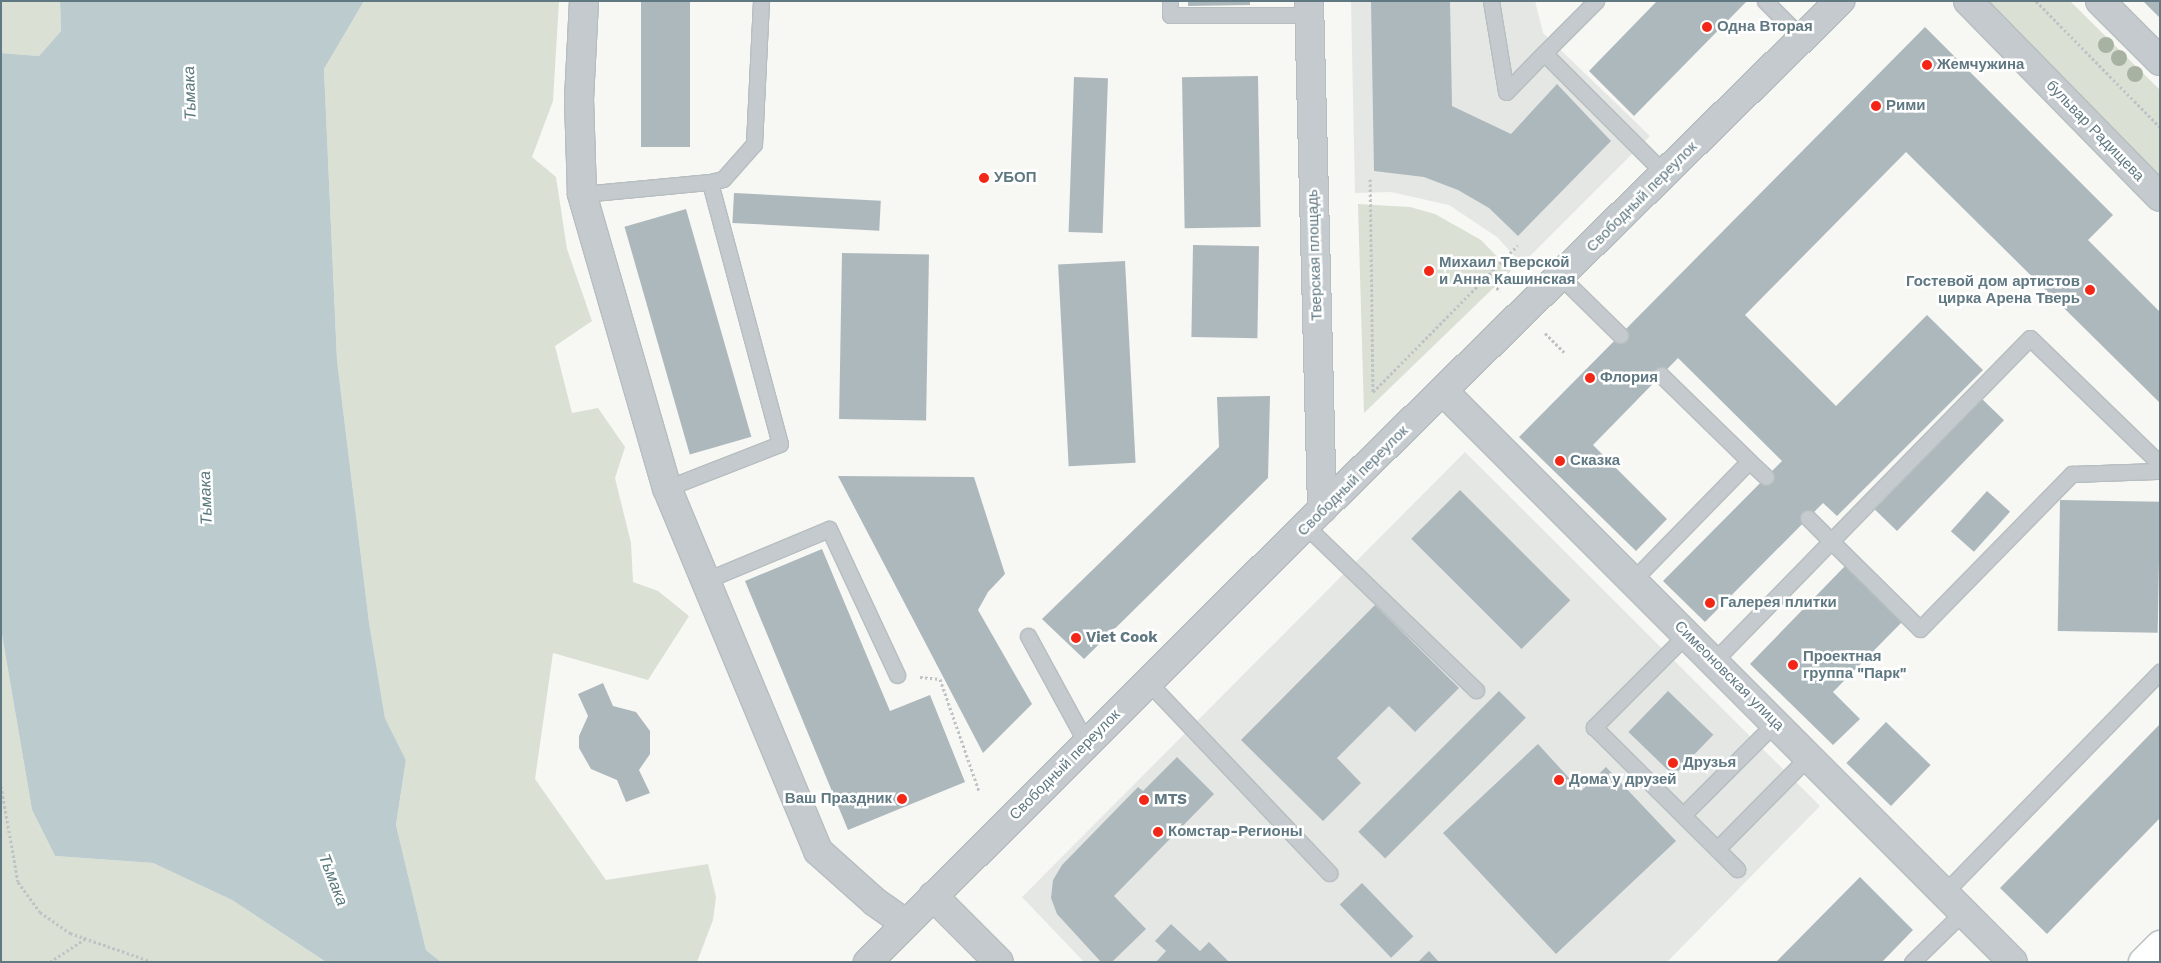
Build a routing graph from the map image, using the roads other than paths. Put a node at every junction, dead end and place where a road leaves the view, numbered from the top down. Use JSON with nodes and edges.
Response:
{"nodes":[{"id":1,"x":584,"y":1,"type":"edge"},
{"id":2,"x":761,"y":1,"type":"edge"},
{"id":3,"x":1170,"y":1,"type":"edge"},
{"id":4,"x":1491,"y":1,"type":"edge"},
{"id":5,"x":1596,"y":1,"type":"edge"},
{"id":6,"x":1765,"y":1,"type":"edge"},
{"id":7,"x":1840,"y":1,"type":"edge"},
{"id":8,"x":1968,"y":1,"type":"edge"},
{"id":9,"x":2112,"y":5,"type":"edge"},
{"id":10,"x":1309,"y":8,"type":"edge"},
{"id":11,"x":1802,"y":38,"type":"junction"},
{"id":12,"x":1544,"y":54,"type":"junction"},
{"id":13,"x":2160,"y":61,"type":"edge"},
{"id":14,"x":1665,"y":174,"type":"junction"},
{"id":15,"x":710,"y":182,"type":"junction"},
{"id":16,"x":582,"y":194,"type":"junction"},
{"id":17,"x":2160,"y":197,"type":"edge"},
{"id":18,"x":1561,"y":276,"type":"junction"},
{"id":19,"x":1620,"y":334,"type":"dead end"},
{"id":20,"x":1661,"y":375,"type":"dead end"},
{"id":21,"x":1444,"y":392,"type":"junction"},
{"id":22,"x":1749,"y":461,"type":"junction"},
{"id":23,"x":2160,"y":464,"type":"edge"},
{"id":24,"x":2160,"y":471,"type":"edge"},
{"id":25,"x":1766,"y":477,"type":"dead end"},
{"id":26,"x":667,"y":488,"type":"junction"},
{"id":27,"x":1315,"y":518,"type":"junction"},
{"id":28,"x":1808,"y":518,"type":"dead end"},
{"id":29,"x":1831,"y":542,"type":"junction"},
{"id":30,"x":1633,"y":580,"type":"junction"},
{"id":31,"x":704,"y":582,"type":"junction"},
{"id":32,"x":1687,"y":634,"type":"junction"},
{"id":33,"x":1028,"y":636,"type":"dead end"},
{"id":34,"x":1714,"y":661,"type":"junction"},
{"id":35,"x":2160,"y":672,"type":"edge"},
{"id":36,"x":897,"y":675,"type":"road end"},
{"id":37,"x":1149,"y":683,"type":"junction"},
{"id":38,"x":1476,"y":690,"type":"dead end"},
{"id":39,"x":1776,"y":722,"type":"junction"},
{"id":40,"x":1087,"y":744,"type":"junction"},
{"id":41,"x":1809,"y":756,"type":"junction"},
{"id":42,"x":1683,"y":815,"type":"junction"},
{"id":43,"x":1717,"y":849,"type":"junction"},
{"id":44,"x":1737,"y":869,"type":"dead end"},
{"id":45,"x":1328,"y":873,"type":"dead end"},
{"id":46,"x":1945,"y":892,"type":"junction"},
{"id":47,"x":933,"y":896,"type":"junction"},
{"id":48,"x":1964,"y":911,"type":"junction"},
{"id":49,"x":905,"y":923,"type":"junction"},
{"id":50,"x":2160,"y":945,"type":"edge"},
{"id":51,"x":868,"y":962,"type":"edge"},
{"id":52,"x":999,"y":962,"type":"edge"},
{"id":53,"x":1912,"y":962,"type":"edge"},
{"id":54,"x":2014,"y":962,"type":"edge"},
{"id":55,"x":2143,"y":962,"type":"edge"}],
"edges":[{"from":1,"to":16,"type":"street"},
{"from":2,"to":15,"type":"lane"},
{"from":3,"to":10,"type":"lane"},
{"from":4,"to":12,"type":"lane"},
{"from":5,"to":12,"type":"lane"},
{"from":6,"to":11,"type":"lane"},
{"from":7,"to":11,"type":"street","name":"Свободный переулок"},
{"from":8,"to":17,"type":"street","name":"бульвар Радищева"},
{"from":9,"to":13,"type":"street"},
{"from":10,"to":27,"type":"street","name":"Тверская площадь"},
{"from":11,"to":14,"type":"street","name":"Свободный переулок"},
{"from":12,"to":14,"type":"lane"},
{"from":14,"to":18,"type":"street","name":"Свободный переулок"},
{"from":15,"to":16,"type":"lane"},
{"from":15,"to":26,"type":"lane"},
{"from":16,"to":26,"type":"street"},
{"from":18,"to":19,"type":"lane"},
{"from":18,"to":21,"type":"street","name":"Свободный переулок"},
{"from":20,"to":22,"type":"lane"},
{"from":21,"to":27,"type":"street","name":"Свободный переулок"},
{"from":21,"to":30,"type":"street","name":"Симеоновская улица"},
{"from":22,"to":25,"type":"lane"},
{"from":22,"to":30,"type":"lane"},
{"from":23,"to":29,"type":"lane"},
{"from":24,"to":29,"type":"lane"},
{"from":26,"to":31,"type":"street"},
{"from":27,"to":37,"type":"street","name":"Свободный переулок"},
{"from":27,"to":38,"type":"lane"},
{"from":28,"to":29,"type":"lane"},
{"from":29,"to":34,"type":"lane"},
{"from":30,"to":32,"type":"street","name":"Симеоновская улица"},
{"from":31,"to":36,"type":"lane"},
{"from":31,"to":49,"type":"street"},
{"from":32,"to":34,"type":"street","name":"Симеоновская улица"},
{"from":32,"to":42,"type":"lane"},
{"from":33,"to":40,"type":"lane"},
{"from":34,"to":39,"type":"street","name":"Симеоновская улица"},
{"from":35,"to":46,"type":"lane"},
{"from":37,"to":40,"type":"street","name":"Свободный переулок"},
{"from":37,"to":45,"type":"lane"},
{"from":39,"to":41,"type":"street","name":"Симеоновская улица"},
{"from":39,"to":42,"type":"lane"},
{"from":40,"to":47,"type":"street","name":"Свободный переулок"},
{"from":41,"to":43,"type":"lane"},
{"from":41,"to":46,"type":"street","name":"Симеоновская улица"},
{"from":42,"to":43,"type":"lane"},
{"from":43,"to":44,"type":"lane"},
{"from":46,"to":48,"type":"street","name":"Симеоновская улица"},
{"from":47,"to":49,"type":"street","name":"Свободный переулок"},
{"from":47,"to":52,"type":"street"},
{"from":48,"to":53,"type":"lane"},
{"from":48,"to":54,"type":"street","name":"Симеоновская улица"},
{"from":49,"to":51,"type":"street","name":"Свободный переулок"},
{"from":50,"to":55,"type":"main road"}]}
